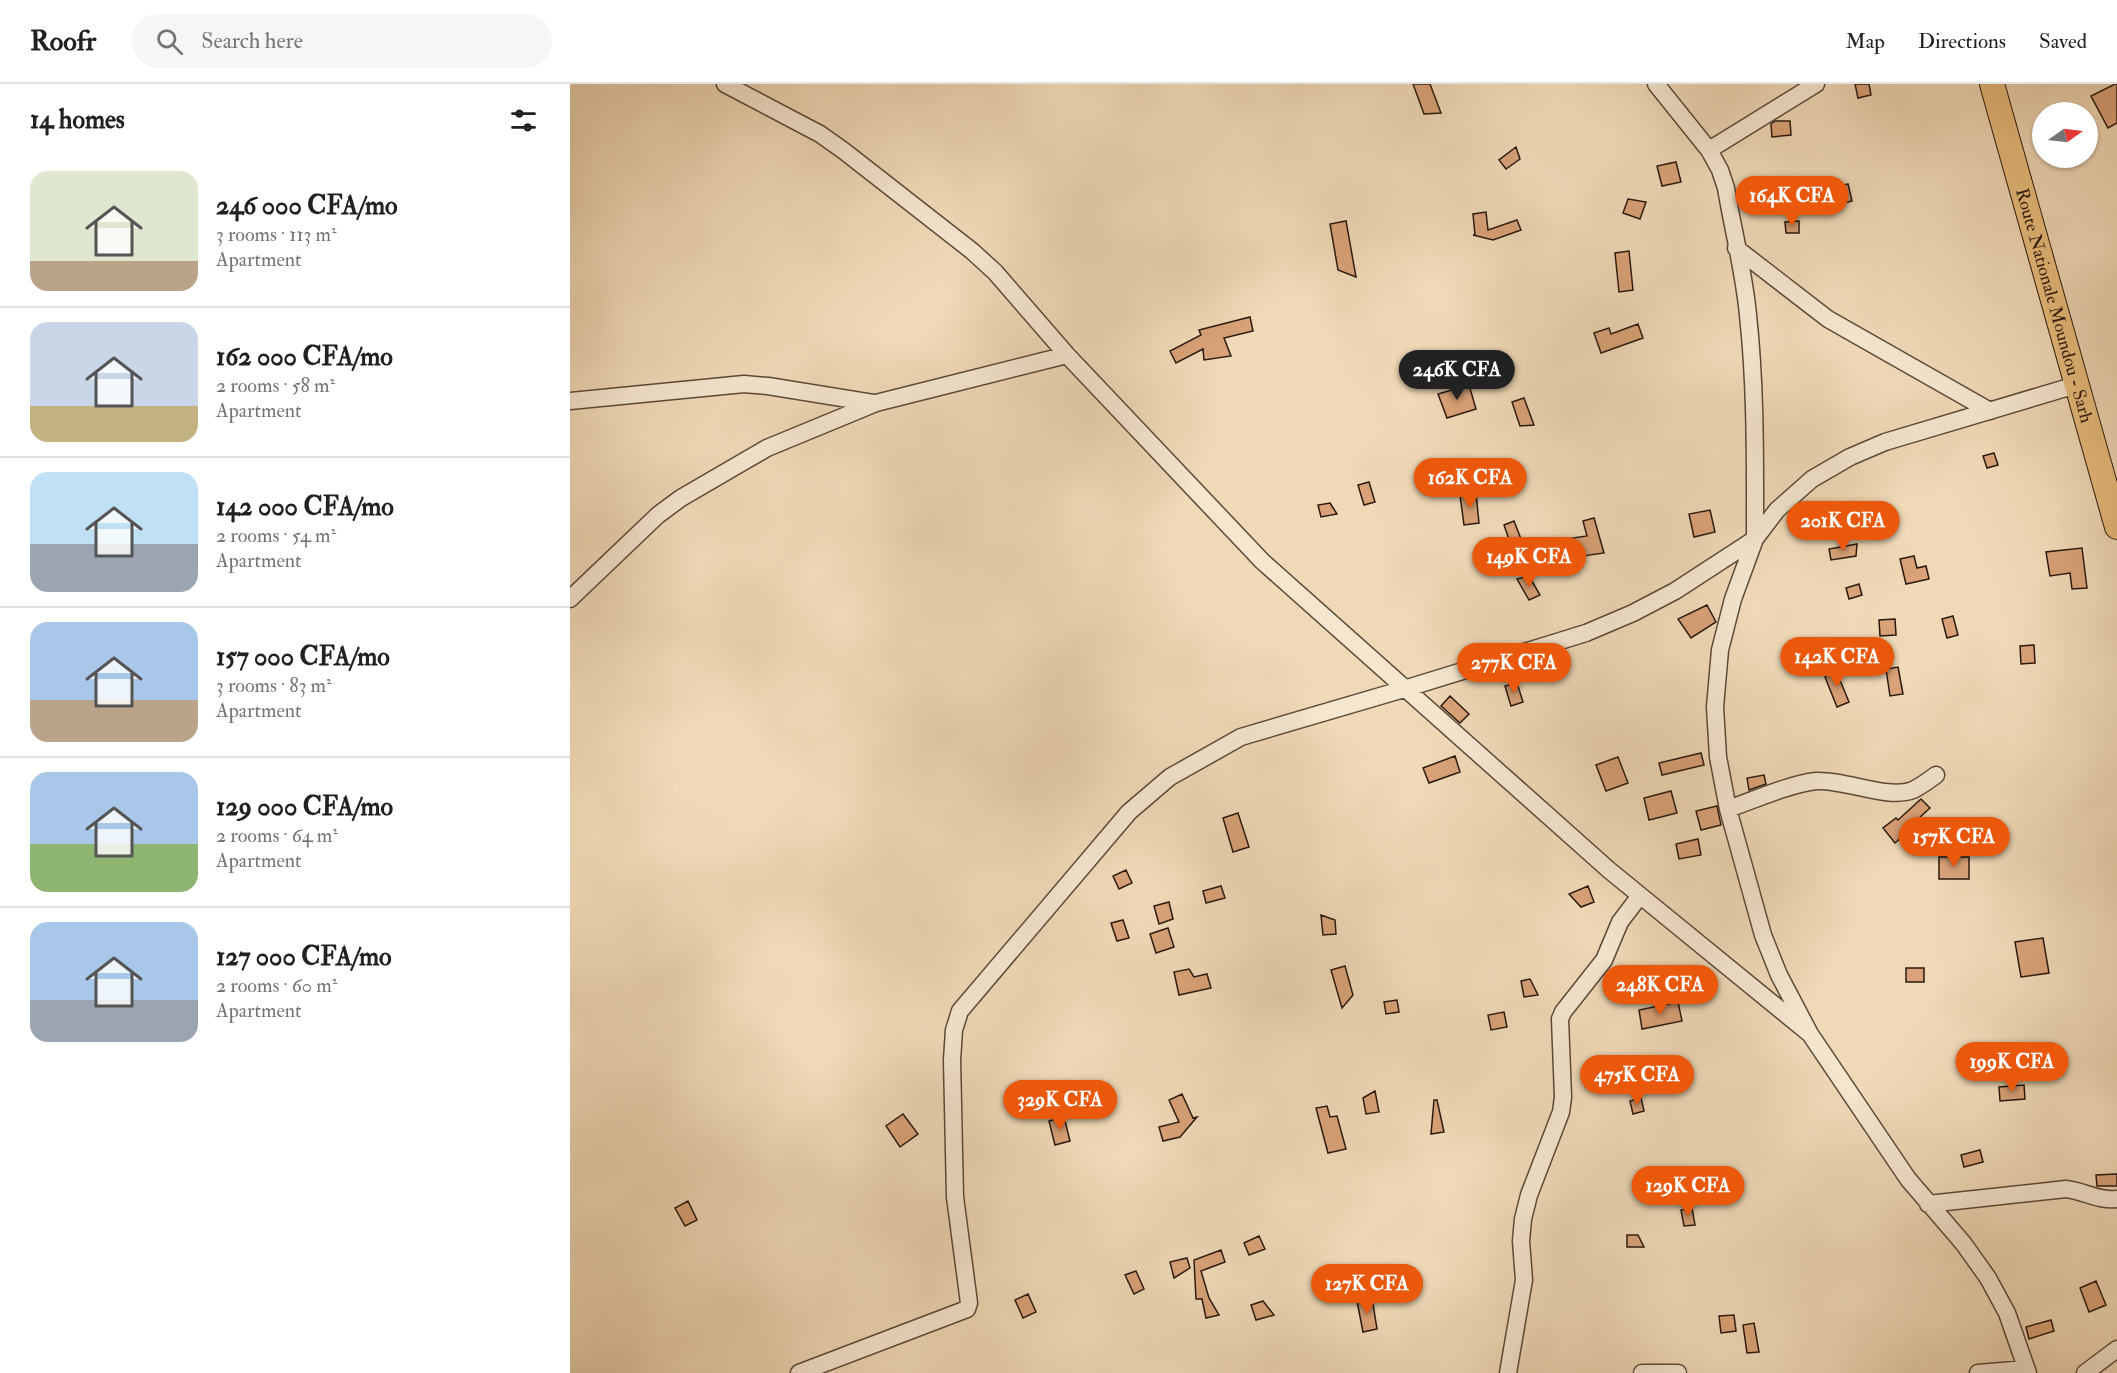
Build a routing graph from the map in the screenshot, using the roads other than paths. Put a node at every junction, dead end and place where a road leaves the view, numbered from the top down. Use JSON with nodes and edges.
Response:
{"nodes":[{"id":1,"x":725,"y":84,"type":"edge"},
{"id":2,"x":1656,"y":84,"type":"edge"},
{"id":3,"x":1816,"y":84,"type":"edge"},
{"id":4,"x":1992,"y":84,"type":"edge"},
{"id":5,"x":1709,"y":150,"type":"junction"},
{"id":6,"x":1736,"y":248,"type":"junction"},
{"id":7,"x":1067,"y":355,"type":"junction"},
{"id":8,"x":2076,"y":385,"type":"junction"},
{"id":9,"x":570,"y":401,"type":"edge"},
{"id":10,"x":876,"y":403,"type":"junction"},
{"id":11,"x":1990,"y":411,"type":"junction"},
{"id":12,"x":2110,"y":474,"type":"edge"},
{"id":13,"x":2117,"y":527,"type":"edge"},
{"id":14,"x":1755,"y":539,"type":"junction"},
{"id":15,"x":570,"y":599,"type":"edge"},
{"id":16,"x":1404,"y":689,"type":"junction"},
{"id":17,"x":1936,"y":775,"type":"dead end"},
{"id":18,"x":1728,"y":809,"type":"junction"},
{"id":19,"x":1639,"y":897,"type":"junction"},
{"id":20,"x":1810,"y":1034,"type":"junction"},
{"id":21,"x":2117,"y":1199,"type":"edge"},
{"id":22,"x":1928,"y":1204,"type":"junction"},
{"id":23,"x":2117,"y":1349,"type":"edge"},
{"id":24,"x":2027,"y":1371,"type":"edge"},
{"id":25,"x":799,"y":1373,"type":"edge"},
{"id":26,"x":1508,"y":1373,"type":"edge"},
{"id":27,"x":1642,"y":1373,"type":"edge"},
{"id":28,"x":1678,"y":1373,"type":"edge"},
{"id":29,"x":1978,"y":1373,"type":"edge"},
{"id":30,"x":2085,"y":1373,"type":"edge"}],
"edges":[{"from":1,"to":7,"type":"street"},
{"from":2,"to":5,"type":"street"},
{"from":3,"to":5,"type":"street"},
{"from":4,"to":8,"type":"highway","name":"Route Nationale Moundou - Sarh"},
{"from":5,"to":6,"type":"street"},
{"from":6,"to":11,"type":"street"},
{"from":6,"to":14,"type":"street"},
{"from":7,"to":10,"type":"street"},
{"from":7,"to":16,"type":"street"},
{"from":8,"to":11,"type":"street"},
{"from":8,"to":12,"type":"highway","name":"Route Nationale Moundou - Sarh"},
{"from":9,"to":10,"type":"street"},
{"from":10,"to":15,"type":"street"},
{"from":11,"to":14,"type":"street"},
{"from":12,"to":13,"type":"highway","name":"Route Nationale Moundou - Sarh"},
{"from":14,"to":16,"type":"street"},
{"from":14,"to":18,"type":"street"},
{"from":16,"to":19,"type":"street"},
{"from":16,"to":25,"type":"street"},
{"from":17,"to":18,"type":"street"},
{"from":18,"to":20,"type":"street"},
{"from":19,"to":20,"type":"street"},
{"from":19,"to":26,"type":"street"},
{"from":20,"to":22,"type":"street"},
{"from":21,"to":22,"type":"street"},
{"from":22,"to":24,"type":"street"},
{"from":23,"to":30,"type":"street"},
{"from":24,"to":29,"type":"street"},
{"from":27,"to":28,"type":"street"}]}
